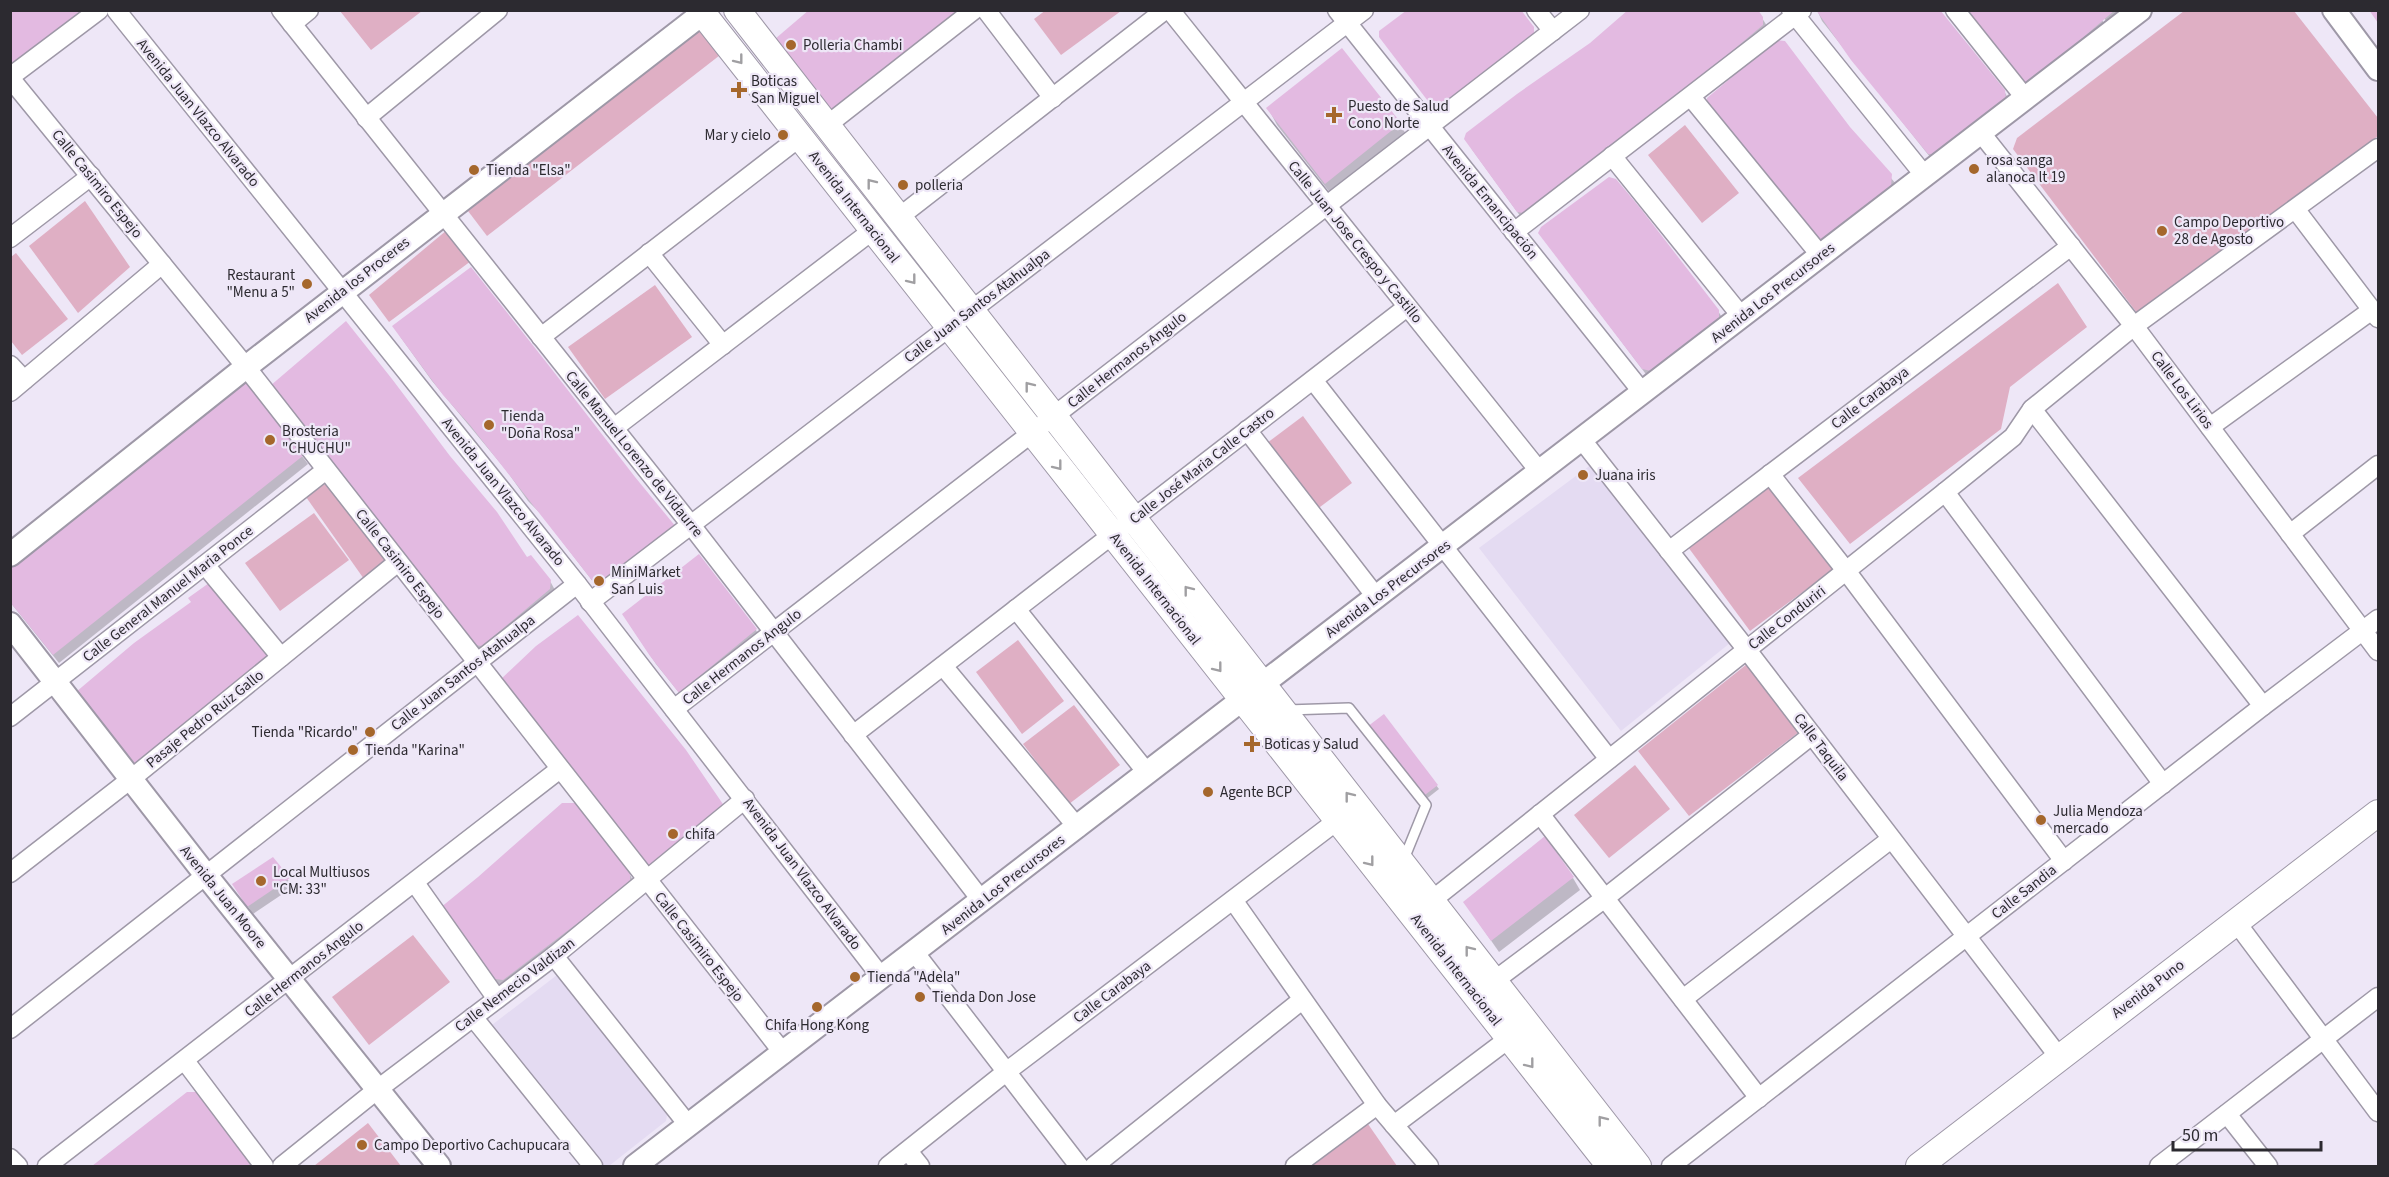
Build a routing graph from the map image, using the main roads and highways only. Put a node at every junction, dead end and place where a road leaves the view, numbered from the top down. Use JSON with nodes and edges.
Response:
{"nodes":[{"id":1,"x":737,"y":10,"type":"edge"},
{"id":2,"x":703,"y":12,"type":"edge"},
{"id":3,"x":1253,"y":693,"type":"junction"},
{"id":4,"x":2379,"y":813,"type":"edge"},
{"id":5,"x":1518,"y":1031,"type":"junction"},
{"id":6,"x":1610,"y":1167,"type":"edge"},
{"id":7,"x":1638,"y":1167,"type":"edge"},
{"id":8,"x":1919,"y":1167,"type":"edge"}],
"edges":[{"from":3,"to":1,"type":"main road","name":"Avenida Internacional","one_way":true},
{"from":2,"to":3,"type":"main road","name":"Avenida Internacional","one_way":true},
{"from":3,"to":5,"type":"main road","name":"Avenida Internacional","one_way":true},
{"from":5,"to":3,"type":"main road","name":"Avenida Internacional","one_way":true},
{"from":4,"to":8,"type":"main road","name":"Avenida Puno"},
{"from":5,"to":6,"type":"main road","name":"Avenida Internacional","one_way":true},
{"from":7,"to":5,"type":"main road","name":"Avenida Internacional","one_way":true}]}
